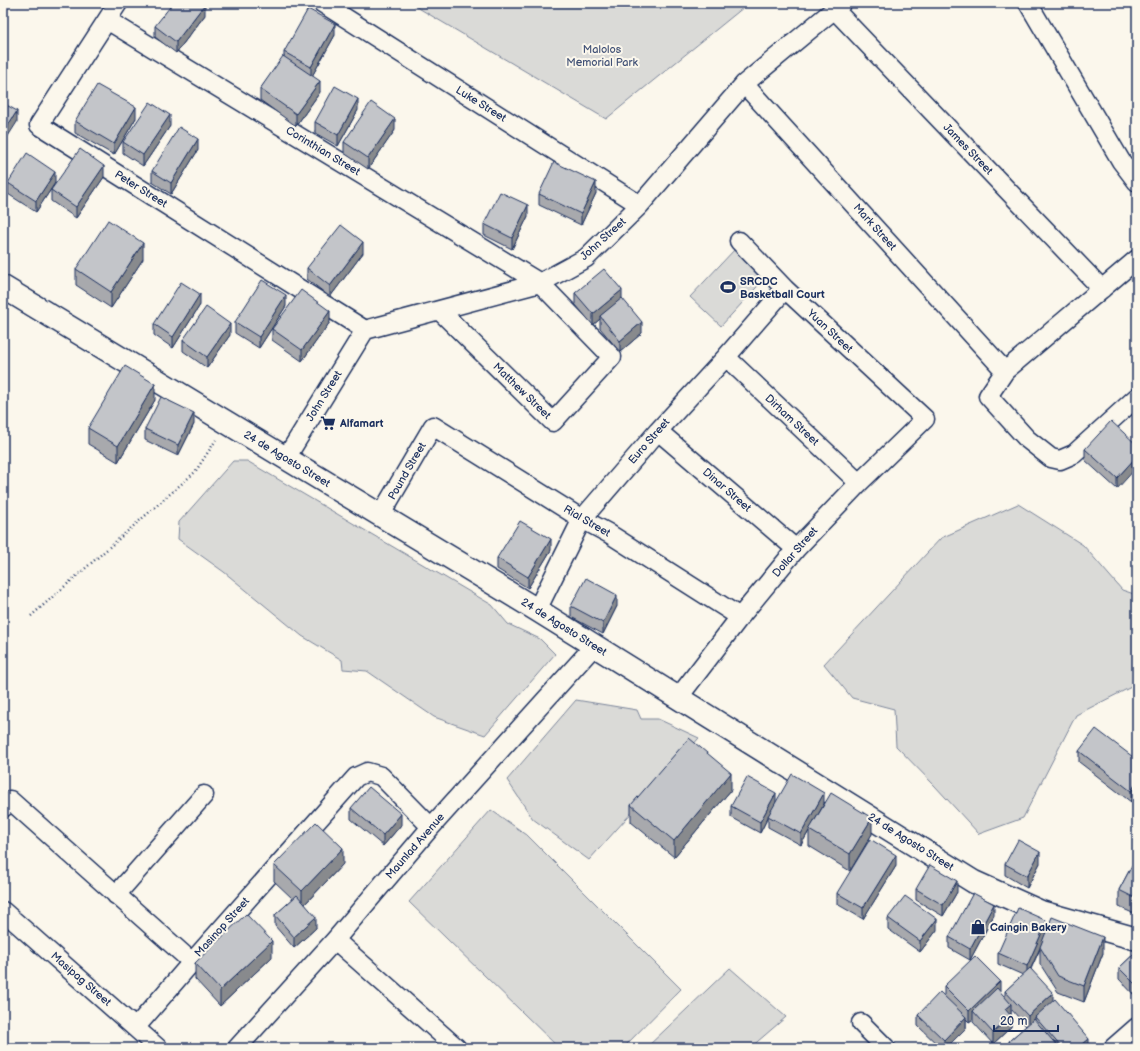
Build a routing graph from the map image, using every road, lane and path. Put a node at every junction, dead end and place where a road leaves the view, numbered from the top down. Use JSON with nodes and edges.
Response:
{"nodes":[{"id":1,"x":118,"y":3,"type":"edge"},
{"id":2,"x":322,"y":3,"type":"edge"},
{"id":3,"x":1028,"y":3,"type":"edge"},
{"id":4,"x":838,"y":6,"type":"edge"},
{"id":5,"x":107,"y":20,"type":"junction"},
{"id":6,"x":744,"y":84,"type":"junction"},
{"id":7,"x":1137,"y":182,"type":"edge"},
{"id":8,"x":640,"y":205,"type":"junction"},
{"id":9,"x":739,"y":241,"type":"dead end"},
{"id":10,"x":1137,"y":260,"type":"edge"},
{"id":11,"x":540,"y":283,"type":"junction"},
{"id":12,"x":3,"y":287,"type":"edge"},
{"id":13,"x":785,"y":289,"type":"junction"},
{"id":14,"x":1102,"y":289,"type":"junction"},
{"id":15,"x":440,"y":311,"type":"junction"},
{"id":16,"x":365,"y":330,"type":"junction"},
{"id":17,"x":726,"y":357,"type":"junction"},
{"id":18,"x":1005,"y":371,"type":"junction"},
{"id":19,"x":1137,"y":397,"type":"edge"},
{"id":20,"x":925,"y":419,"type":"joint"},
{"id":21,"x":227,"y":423,"type":"junction"},
{"id":22,"x":433,"y":426,"type":"joint"},
{"id":23,"x":658,"y":431,"type":"junction"},
{"id":24,"x":286,"y":458,"type":"junction"},
{"id":25,"x":859,"y":483,"type":"junction"},
{"id":26,"x":380,"y":516,"type":"junction"},
{"id":27,"x":582,"y":519,"type":"junction"},
{"id":28,"x":796,"y":549,"type":"junction"},
{"id":29,"x":537,"y":610,"type":"junction"},
{"id":30,"x":31,"y":616,"type":"dead end"},
{"id":31,"x":740,"y":617,"type":"junction"},
{"id":32,"x":594,"y":646,"type":"junction"},
{"id":33,"x":678,"y":698,"type":"junction"},
{"id":34,"x":204,"y":795,"type":"dead end"},
{"id":35,"x":3,"y":808,"type":"edge"},
{"id":36,"x":431,"y":827,"type":"junction"},
{"id":37,"x":116,"y":895,"type":"junction"},
{"id":38,"x":3,"y":912,"type":"edge"},
{"id":39,"x":1137,"y":939,"type":"edge"},
{"id":40,"x":335,"y":940,"type":"junction"},
{"id":41,"x":192,"y":962,"type":"junction"},
{"id":42,"x":861,"y":1023,"type":"dead end"},
{"id":43,"x":136,"y":1027,"type":"junction"},
{"id":44,"x":1137,"y":1027,"type":"edge"},
{"id":45,"x":158,"y":1048,"type":"edge"},
{"id":46,"x":236,"y":1048,"type":"edge"},
{"id":47,"x":457,"y":1048,"type":"edge"},
{"id":48,"x":886,"y":1048,"type":"edge"},
{"id":49,"x":1113,"y":1048,"type":"edge"}],
"edges":[{"from":1,"to":5,"type":"street","name":"Peter Street"},
{"from":2,"to":8,"type":"street","name":"Luke Street"},
{"from":3,"to":7,"type":"street"},
{"from":4,"to":6,"type":"street","name":"John Street"},
{"from":4,"to":14,"type":"street","name":"James Street"},
{"from":5,"to":11,"type":"street","name":"Corinthian Street"},
{"from":5,"to":16,"type":"street","name":"Peter Street"},
{"from":6,"to":8,"type":"street","name":"John Street"},
{"from":6,"to":18,"type":"street","name":"Mark Street"},
{"from":8,"to":11,"type":"street","name":"John Street"},
{"from":9,"to":13,"type":"street","name":"Yuan Street"},
{"from":10,"to":14,"type":"street"},
{"from":11,"to":15,"type":"street","name":"John Street"},
{"from":11,"to":15,"type":"street","name":"Matthew Street"},
{"from":12,"to":21,"type":"street","name":"24 de Agosto Street"},
{"from":13,"to":17,"type":"street","name":"Euro Street"},
{"from":13,"to":20,"type":"street","name":"Yuan Street"},
{"from":14,"to":18,"type":"street"},
{"from":15,"to":16,"type":"street","name":"John Street"},
{"from":16,"to":24,"type":"street","name":"John Street"},
{"from":17,"to":23,"type":"street","name":"Euro Street"},
{"from":17,"to":25,"type":"street","name":"Dirham Street"},
{"from":18,"to":19,"type":"street"},
{"from":20,"to":25,"type":"street","name":"Dollar Street"},
{"from":21,"to":24,"type":"street","name":"24 de Agosto Street"},
{"from":21,"to":30,"type":"path"},
{"from":22,"to":26,"type":"street","name":"Pound Street"},
{"from":22,"to":27,"type":"street","name":"Rial Street"},
{"from":23,"to":27,"type":"street","name":"Euro Street"},
{"from":23,"to":28,"type":"street","name":"Dinar Street"},
{"from":24,"to":26,"type":"street","name":"24 de Agosto Street"},
{"from":25,"to":28,"type":"street","name":"Dollar Street"},
{"from":26,"to":29,"type":"street","name":"24 de Agosto Street"},
{"from":27,"to":29,"type":"street","name":"Euro Street"},
{"from":27,"to":31,"type":"street","name":"Rial Street"},
{"from":28,"to":31,"type":"street","name":"Dollar Street"},
{"from":29,"to":32,"type":"street","name":"24 de Agosto Street"},
{"from":31,"to":33,"type":"street","name":"Dollar Street"},
{"from":32,"to":33,"type":"street","name":"24 de Agosto Street"},
{"from":32,"to":36,"type":"street","name":"Maunlad Avenue"},
{"from":33,"to":39,"type":"street","name":"24 de Agosto Street"},
{"from":34,"to":37,"type":"street"},
{"from":35,"to":37,"type":"street","name":"Masinop Street"},
{"from":36,"to":40,"type":"street","name":"Maunlad Avenue"},
{"from":36,"to":41,"type":"street","name":"Masinop Street"},
{"from":37,"to":41,"type":"street","name":"Masinop Street"},
{"from":38,"to":43,"type":"street","name":"Masipag Street"},
{"from":40,"to":46,"type":"street","name":"Maunlad Avenue"},
{"from":40,"to":47,"type":"street"},
{"from":41,"to":43,"type":"street"},
{"from":42,"to":48,"type":"street"},
{"from":43,"to":45,"type":"street","name":"Masipag Street"},
{"from":44,"to":49,"type":"street"}]}
